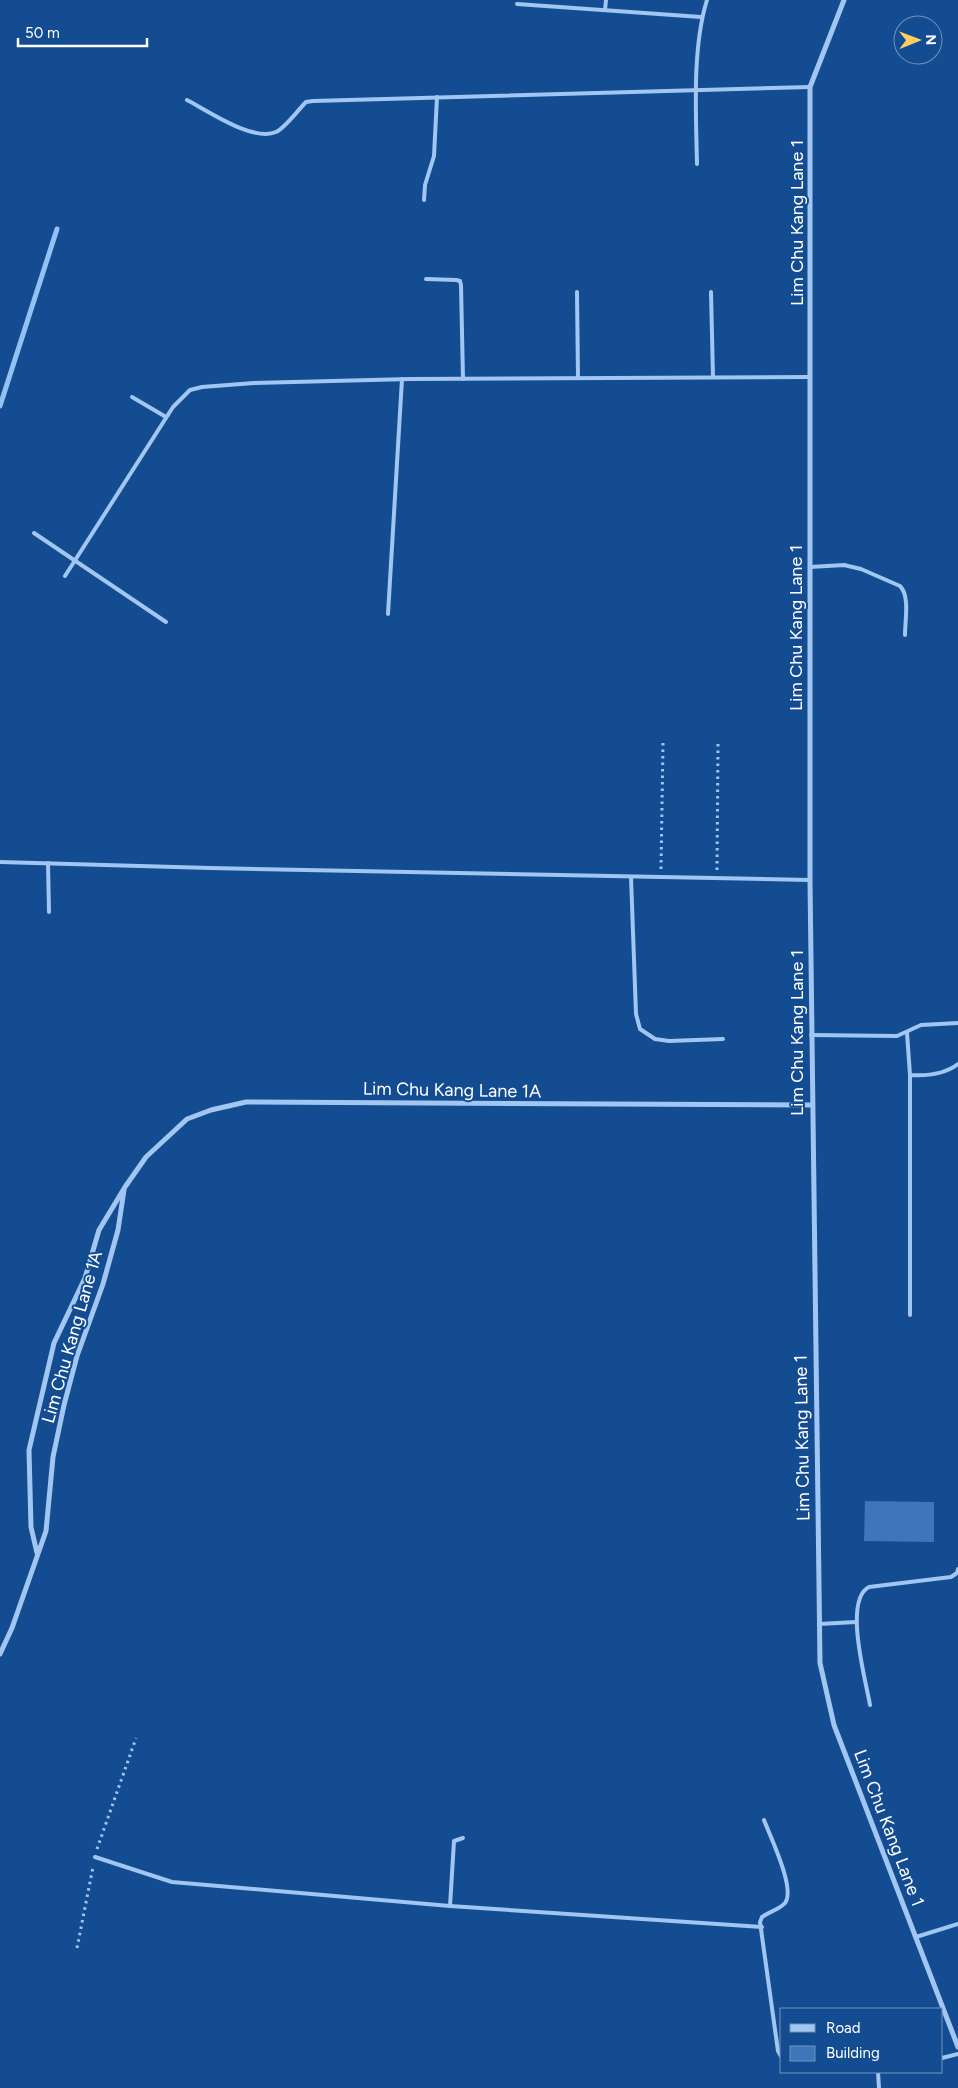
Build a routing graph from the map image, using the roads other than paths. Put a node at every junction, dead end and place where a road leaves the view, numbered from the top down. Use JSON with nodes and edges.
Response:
{"nodes":[{"id":1,"x":606,"y":0,"type":"edge"},
{"id":2,"x":706,"y":0,"type":"edge"},
{"id":3,"x":844,"y":0,"type":"edge"},
{"id":4,"x":517,"y":4,"type":"dead end"},
{"id":5,"x":605,"y":10,"type":"junction"},
{"id":6,"x":701,"y":17,"type":"junction"},
{"id":7,"x":810,"y":87,"type":"junction"},
{"id":8,"x":696,"y":90,"type":"junction"},
{"id":9,"x":437,"y":98,"type":"junction"},
{"id":10,"x":187,"y":100,"type":"dead end"},
{"id":11,"x":697,"y":164,"type":"dead end"},
{"id":12,"x":424,"y":200,"type":"dead end"},
{"id":13,"x":426,"y":279,"type":"dead end"},
{"id":14,"x":577,"y":292,"type":"dead end"},
{"id":15,"x":711,"y":292,"type":"dead end"},
{"id":16,"x":713,"y":377,"type":"junction"},
{"id":17,"x":810,"y":377,"type":"junction"},
{"id":18,"x":578,"y":378,"type":"junction"},
{"id":19,"x":402,"y":379,"type":"junction"},
{"id":20,"x":463,"y":379,"type":"junction"},
{"id":21,"x":132,"y":397,"type":"dead end"},
{"id":22,"x":166,"y":417,"type":"junction"},
{"id":23,"x":34,"y":533,"type":"dead end"},
{"id":24,"x":75,"y":561,"type":"junction"},
{"id":25,"x":810,"y":567,"type":"junction"},
{"id":26,"x":65,"y":576,"type":"dead end"},
{"id":27,"x":388,"y":614,"type":"dead end"},
{"id":28,"x":166,"y":622,"type":"dead end"},
{"id":29,"x":905,"y":635,"type":"dead end"},
{"id":30,"x":0,"y":862,"type":"edge"},
{"id":31,"x":48,"y":864,"type":"junction"},
{"id":32,"x":631,"y":877,"type":"junction"},
{"id":33,"x":810,"y":880,"type":"junction"},
{"id":34,"x":49,"y":912,"type":"dead end"},
{"id":35,"x":958,"y":1023,"type":"edge"},
{"id":36,"x":907,"y":1033,"type":"junction"},
{"id":37,"x":811,"y":1035,"type":"junction"},
{"id":38,"x":723,"y":1038,"type":"dead end"},
{"id":39,"x":958,"y":1064,"type":"edge"},
{"id":40,"x":910,"y":1076,"type":"junction"},
{"id":41,"x":811,"y":1105,"type":"junction"},
{"id":42,"x":125,"y":1187,"type":"junction"},
{"id":43,"x":910,"y":1315,"type":"dead end"},
{"id":44,"x":37,"y":1553,"type":"junction"},
{"id":45,"x":958,"y":1569,"type":"edge"},
{"id":46,"x":856,"y":1622,"type":"junction"},
{"id":47,"x":819,"y":1624,"type":"junction"},
{"id":48,"x":0,"y":1654,"type":"edge"},
{"id":49,"x":870,"y":1705,"type":"dead end"},
{"id":50,"x":764,"y":1820,"type":"dead end"},
{"id":51,"x":463,"y":1838,"type":"dead end"},
{"id":52,"x":95,"y":1857,"type":"road end"},
{"id":53,"x":450,"y":1906,"type":"junction"},
{"id":54,"x":958,"y":1924,"type":"edge"},
{"id":55,"x":762,"y":1927,"type":"junction"},
{"id":56,"x":916,"y":1937,"type":"junction"},
{"id":57,"x":958,"y":2047,"type":"edge"},
{"id":58,"x":780,"y":2054,"type":"edge"},
{"id":59,"x":958,"y":2054,"type":"edge"},
{"id":60,"x":943,"y":2058,"type":"edge"},
{"id":61,"x":878,"y":2073,"type":"edge"},
{"id":62,"x":879,"y":2088,"type":"edge"}],
"edges":[{"from":1,"to":5,"type":"lane"},
{"from":2,"to":6,"type":"lane"},
{"from":3,"to":7,"type":"street","name":"Lim Chu Kang Lane 1"},
{"from":4,"to":5,"type":"lane"},
{"from":5,"to":6,"type":"lane"},
{"from":6,"to":8,"type":"lane"},
{"from":7,"to":8,"type":"lane"},
{"from":7,"to":17,"type":"street","name":"Lim Chu Kang Lane 1"},
{"from":8,"to":9,"type":"lane"},
{"from":8,"to":11,"type":"lane"},
{"from":9,"to":10,"type":"lane"},
{"from":9,"to":12,"type":"lane"},
{"from":13,"to":20,"type":"lane"},
{"from":14,"to":18,"type":"lane"},
{"from":15,"to":16,"type":"lane"},
{"from":16,"to":17,"type":"lane"},
{"from":16,"to":18,"type":"lane"},
{"from":17,"to":25,"type":"street","name":"Lim Chu Kang Lane 1"},
{"from":18,"to":20,"type":"lane"},
{"from":19,"to":20,"type":"lane"},
{"from":19,"to":22,"type":"lane"},
{"from":19,"to":27,"type":"lane"},
{"from":21,"to":22,"type":"lane"},
{"from":22,"to":24,"type":"lane"},
{"from":23,"to":24,"type":"lane"},
{"from":24,"to":26,"type":"lane"},
{"from":24,"to":28,"type":"lane"},
{"from":25,"to":29,"type":"lane"},
{"from":25,"to":33,"type":"street","name":"Lim Chu Kang Lane 1"},
{"from":30,"to":31,"type":"lane"},
{"from":31,"to":32,"type":"lane"},
{"from":31,"to":34,"type":"lane"},
{"from":32,"to":33,"type":"lane"},
{"from":32,"to":38,"type":"lane"},
{"from":33,"to":37,"type":"street","name":"Lim Chu Kang Lane 1"},
{"from":35,"to":36,"type":"lane"},
{"from":36,"to":37,"type":"lane"},
{"from":36,"to":40,"type":"lane"},
{"from":37,"to":41,"type":"street","name":"Lim Chu Kang Lane 1"},
{"from":39,"to":40,"type":"lane"},
{"from":40,"to":43,"type":"lane"},
{"from":41,"to":42,"type":"street","name":"Lim Chu Kang Lane 1A"},
{"from":41,"to":47,"type":"street","name":"Lim Chu Kang Lane 1"},
{"from":42,"to":44,"type":"street","name":"Lim Chu Kang Lane 1A"},
{"from":42,"to":44,"type":"street","name":"Lim Chu Kang Lane 1A"},
{"from":44,"to":48,"type":"street","name":"Lim Chu Kang Lane 1A"},
{"from":45,"to":46,"type":"lane"},
{"from":46,"to":47,"type":"lane"},
{"from":46,"to":49,"type":"lane"},
{"from":47,"to":56,"type":"street","name":"Lim Chu Kang Lane 1"},
{"from":50,"to":55,"type":"lane"},
{"from":51,"to":53,"type":"lane"},
{"from":52,"to":53,"type":"lane"},
{"from":53,"to":55,"type":"lane"},
{"from":54,"to":56,"type":"lane"},
{"from":55,"to":58,"type":"lane"},
{"from":56,"to":57,"type":"street","name":"Lim Chu Kang Lane 1"},
{"from":59,"to":60,"type":"lane"},
{"from":61,"to":62,"type":"lane"}]}
